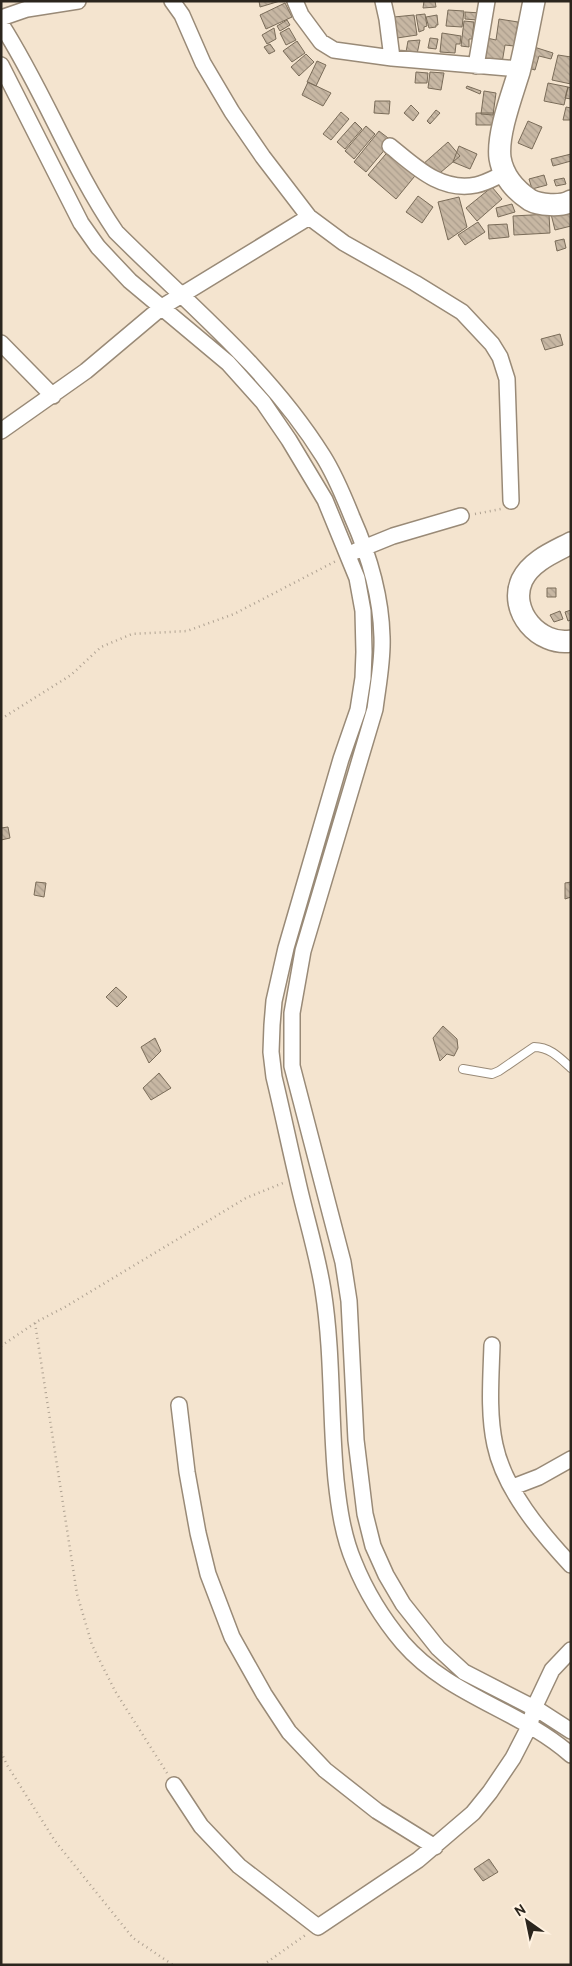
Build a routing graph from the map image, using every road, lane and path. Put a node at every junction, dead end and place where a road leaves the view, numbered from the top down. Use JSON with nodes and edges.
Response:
{"nodes":[{"id":1,"x":78,"y":1,"type":"edge"},
{"id":2,"x":172,"y":1,"type":"edge"},
{"id":3,"x":294,"y":1,"type":"edge"},
{"id":4,"x":383,"y":1,"type":"edge"},
{"id":5,"x":487,"y":1,"type":"edge"},
{"id":6,"x":534,"y":1,"type":"edge"},
{"id":7,"x":1,"y":18,"type":"edge"},
{"id":8,"x":1,"y":24,"type":"edge"},
{"id":9,"x":392,"y":58,"type":"junction"},
{"id":10,"x":1,"y":65,"type":"edge"},
{"id":11,"x":476,"y":66,"type":"junction"},
{"id":12,"x":519,"y":69,"type":"junction"},
{"id":13,"x":390,"y":146,"type":"dead end"},
{"id":14,"x":505,"y":173,"type":"junction"},
{"id":15,"x":571,"y":202,"type":"edge"},
{"id":16,"x":309,"y":217,"type":"junction"},
{"id":17,"x":182,"y":296,"type":"junction"},
{"id":18,"x":162,"y":307,"type":"junction"},
{"id":19,"x":1,"y":342,"type":"edge"},
{"id":20,"x":53,"y":396,"type":"junction"},
{"id":21,"x":1,"y":431,"type":"edge"},
{"id":22,"x":511,"y":501,"type":"joint"},
{"id":23,"x":461,"y":516,"type":"joint"},
{"id":24,"x":571,"y":543,"type":"edge"},
{"id":25,"x":365,"y":547,"type":"junction"},
{"id":26,"x":348,"y":554,"type":"junction"},
{"id":27,"x":571,"y":641,"type":"edge"},
{"id":28,"x":1,"y":719,"type":"edge"},
{"id":29,"x":341,"y":759,"type":"junction"},
{"id":30,"x":360,"y":762,"type":"junction"},
{"id":31,"x":286,"y":948,"type":"junction"},
{"id":32,"x":302,"y":950,"type":"junction"},
{"id":33,"x":571,"y":1068,"type":"edge"},
{"id":34,"x":463,"y":1069,"type":"dead end"},
{"id":35,"x":319,"y":1168,"type":"junction"},
{"id":36,"x":297,"y":1178,"type":"junction"},
{"id":37,"x":35,"y":1323,"type":"junction"},
{"id":38,"x":492,"y":1345,"type":"dead end"},
{"id":39,"x":1,"y":1346,"type":"edge"},
{"id":40,"x":179,"y":1405,"type":"dead end"},
{"id":41,"x":571,"y":1460,"type":"edge"},
{"id":42,"x":513,"y":1487,"type":"junction"},
{"id":43,"x":571,"y":1565,"type":"edge"},
{"id":44,"x":571,"y":1650,"type":"edge"},
{"id":45,"x":534,"y":1708,"type":"junction"},
{"id":46,"x":530,"y":1725,"type":"junction"},
{"id":47,"x":571,"y":1731,"type":"edge"},
{"id":48,"x":1,"y":1752,"type":"edge"},
{"id":49,"x":571,"y":1755,"type":"edge"},
{"id":50,"x":174,"y":1785,"type":"joint"},
{"id":51,"x":435,"y":1847,"type":"junction"},
{"id":52,"x":318,"y":1927,"type":"junction"},
{"id":53,"x":173,"y":1965,"type":"edge"},
{"id":54,"x":263,"y":1965,"type":"edge"}],
"edges":[{"from":1,"to":7,"type":"street"},
{"from":2,"to":16,"type":"street"},
{"from":3,"to":9,"type":"street"},
{"from":4,"to":9,"type":"street"},
{"from":5,"to":11,"type":"street"},
{"from":6,"to":12,"type":"main road"},
{"from":8,"to":17,"type":"street"},
{"from":9,"to":11,"type":"street"},
{"from":10,"to":18,"type":"street"},
{"from":11,"to":12,"type":"street"},
{"from":12,"to":14,"type":"main road"},
{"from":13,"to":14,"type":"street"},
{"from":14,"to":15,"type":"main road"},
{"from":16,"to":17,"type":"street"},
{"from":16,"to":22,"type":"street"},
{"from":17,"to":18,"type":"street"},
{"from":17,"to":25,"type":"street"},
{"from":18,"to":20,"type":"street"},
{"from":18,"to":26,"type":"street"},
{"from":19,"to":20,"type":"street"},
{"from":20,"to":21,"type":"street"},
{"from":22,"to":23,"type":"path"},
{"from":23,"to":25,"type":"street"},
{"from":24,"to":27,"type":"main road"},
{"from":25,"to":26,"type":"street"},
{"from":25,"to":30,"type":"street"},
{"from":26,"to":28,"type":"path"},
{"from":26,"to":29,"type":"street"},
{"from":29,"to":30,"type":"street"},
{"from":29,"to":31,"type":"street"},
{"from":30,"to":32,"type":"street"},
{"from":31,"to":32,"type":"street"},
{"from":31,"to":36,"type":"street"},
{"from":32,"to":35,"type":"street"},
{"from":33,"to":34,"type":"lane"},
{"from":35,"to":36,"type":"street"},
{"from":35,"to":45,"type":"street"},
{"from":36,"to":37,"type":"path"},
{"from":36,"to":46,"type":"street"},
{"from":37,"to":39,"type":"path"},
{"from":37,"to":50,"type":"path"},
{"from":38,"to":42,"type":"street"},
{"from":40,"to":51,"type":"street"},
{"from":41,"to":42,"type":"street"},
{"from":42,"to":43,"type":"street"},
{"from":44,"to":45,"type":"street"},
{"from":45,"to":46,"type":"street"},
{"from":45,"to":47,"type":"street"},
{"from":46,"to":49,"type":"street"},
{"from":46,"to":51,"type":"street"},
{"from":48,"to":53,"type":"path"},
{"from":50,"to":52,"type":"street"},
{"from":51,"to":52,"type":"street"},
{"from":52,"to":54,"type":"path"}]}
